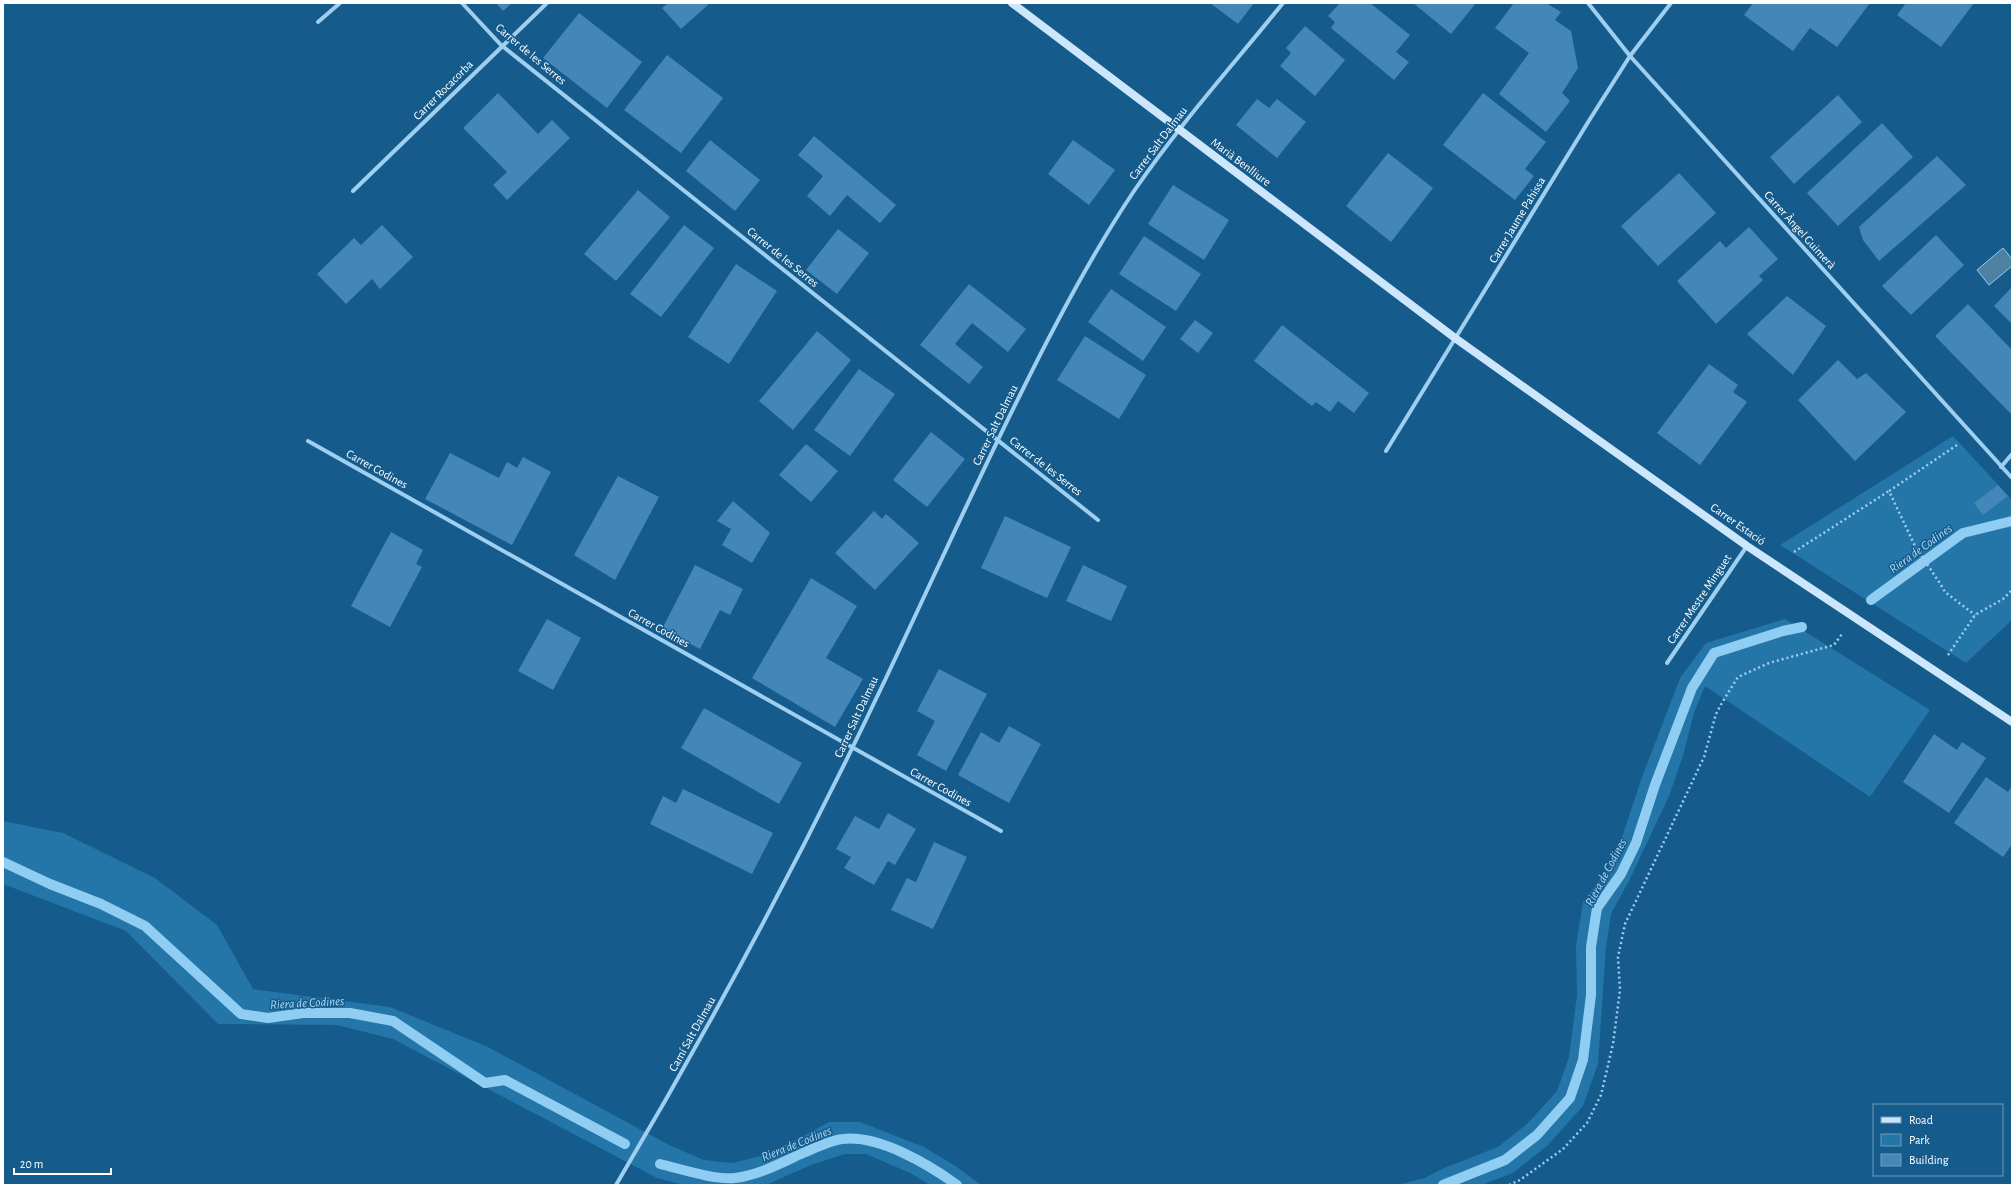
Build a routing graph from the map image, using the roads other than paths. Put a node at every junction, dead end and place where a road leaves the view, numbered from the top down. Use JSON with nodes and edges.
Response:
{"nodes":[{"id":1,"x":340,"y":3,"type":"edge"},
{"id":2,"x":462,"y":3,"type":"edge"},
{"id":3,"x":546,"y":3,"type":"edge"},
{"id":4,"x":1012,"y":3,"type":"edge"},
{"id":5,"x":1283,"y":3,"type":"edge"},
{"id":6,"x":1588,"y":3,"type":"edge"},
{"id":7,"x":1671,"y":3,"type":"edge"},
{"id":8,"x":318,"y":22,"type":"dead end"},
{"id":9,"x":501,"y":45,"type":"junction"},
{"id":10,"x":1630,"y":56,"type":"junction"},
{"id":11,"x":1179,"y":130,"type":"junction"},
{"id":12,"x":353,"y":191,"type":"dead end"},
{"id":13,"x":1455,"y":338,"type":"junction"},
{"id":14,"x":998,"y":440,"type":"junction"},
{"id":15,"x":308,"y":441,"type":"dead end"},
{"id":16,"x":1386,"y":451,"type":"dead end"},
{"id":17,"x":2012,"y":454,"type":"edge"},
{"id":18,"x":2001,"y":467,"type":"junction"},
{"id":19,"x":2012,"y":478,"type":"edge"},
{"id":20,"x":1098,"y":520,"type":"dead end"},
{"id":21,"x":1747,"y":546,"type":"junction"},
{"id":22,"x":1667,"y":663,"type":"dead end"},
{"id":23,"x":2012,"y":722,"type":"edge"},
{"id":24,"x":852,"y":749,"type":"junction"},
{"id":25,"x":1001,"y":831,"type":"dead end"},
{"id":26,"x":782,"y":890,"type":"joint"},
{"id":27,"x":616,"y":1185,"type":"edge"}],
"edges":[{"from":1,"to":8,"type":"street"},
{"from":2,"to":9,"type":"street","name":"Carrer de les Serres"},
{"from":3,"to":9,"type":"street","name":"Carrer Rocacorba"},
{"from":4,"to":11,"type":"street","name":"Marià Benlliure"},
{"from":5,"to":11,"type":"street","name":"Carrer Salt Dalmau"},
{"from":6,"to":10,"type":"street","name":"Carrer Àngel Guimerà"},
{"from":7,"to":10,"type":"street","name":"Carrer Jaume Pahissa"},
{"from":9,"to":12,"type":"street","name":"Carrer Rocacorba"},
{"from":9,"to":14,"type":"street","name":"Carrer de les Serres"},
{"from":10,"to":13,"type":"street","name":"Carrer Jaume Pahissa"},
{"from":10,"to":18,"type":"street","name":"Carrer Àngel Guimerà"},
{"from":11,"to":13,"type":"street","name":"Marià Benlliure"},
{"from":11,"to":14,"type":"street","name":"Carrer Salt Dalmau"},
{"from":13,"to":16,"type":"street","name":"Carrer Jaume Pahissa"},
{"from":13,"to":21,"type":"street","name":"Carrer Estació"},
{"from":14,"to":20,"type":"street","name":"Carrer de les Serres"},
{"from":14,"to":24,"type":"street","name":"Carrer Salt Dalmau"},
{"from":15,"to":24,"type":"street","name":"Carrer Codines"},
{"from":17,"to":18,"type":"street"},
{"from":18,"to":19,"type":"street","name":"Carrer Àngel Guimerà"},
{"from":21,"to":22,"type":"street","name":"Carrer Mestre Minguet"},
{"from":21,"to":23,"type":"street","name":"Carrer Estació"},
{"from":24,"to":25,"type":"street","name":"Carrer Codines"},
{"from":24,"to":26,"type":"street","name":"Carrer Salt Dalmau"},
{"from":26,"to":27,"type":"street","name":"Camí Salt Dalmau"}]}
